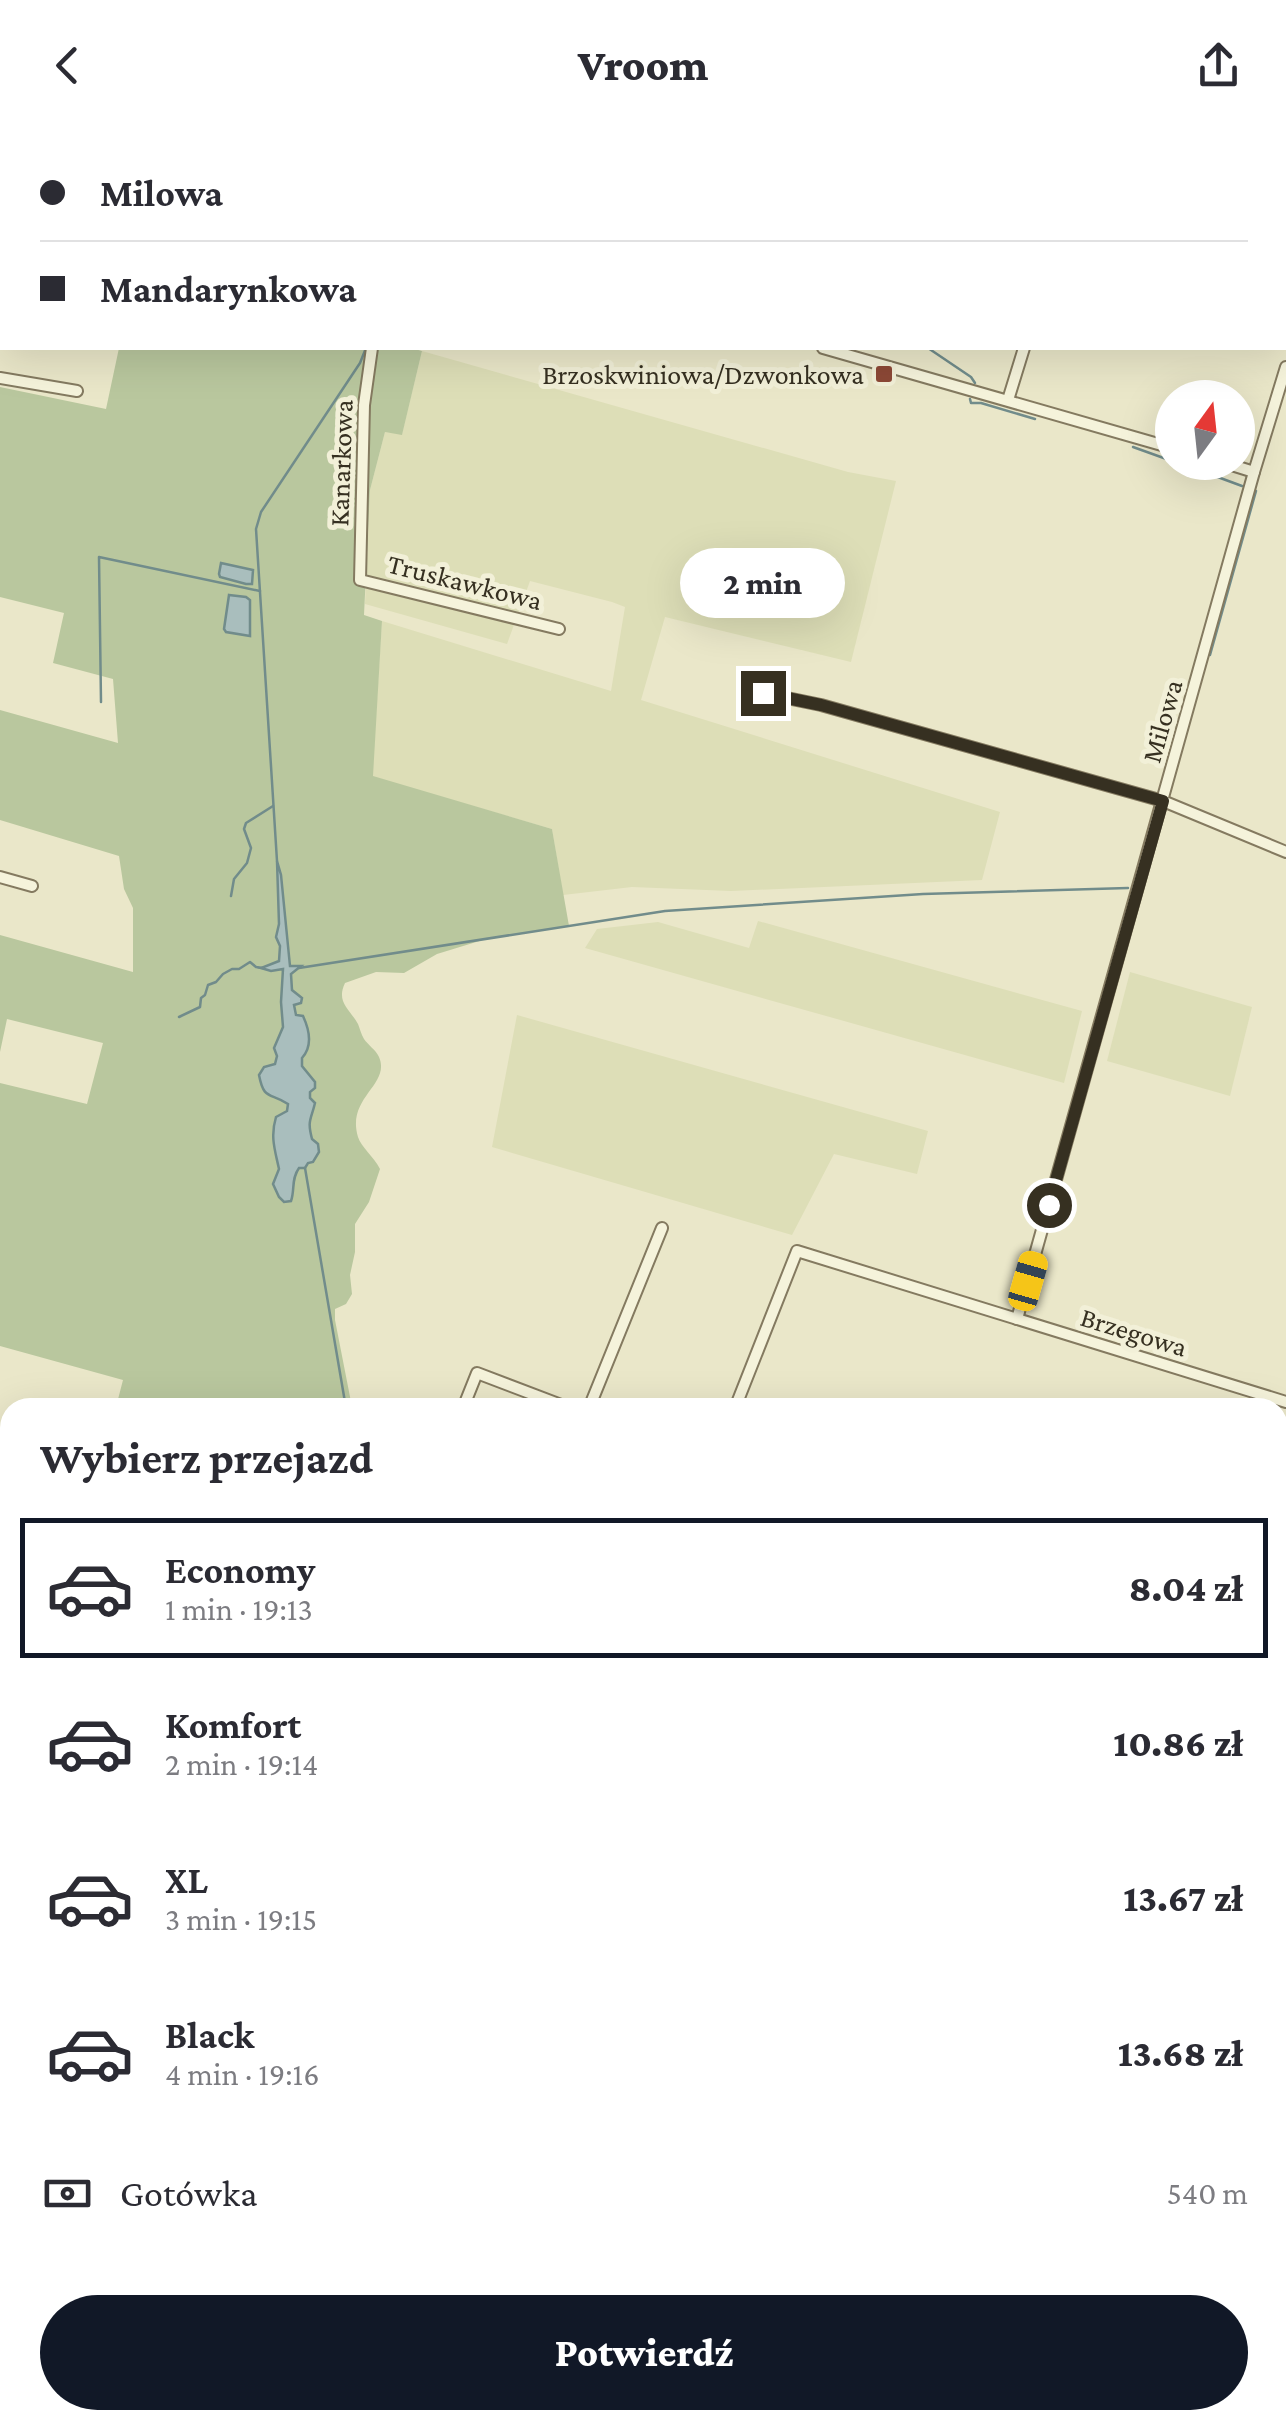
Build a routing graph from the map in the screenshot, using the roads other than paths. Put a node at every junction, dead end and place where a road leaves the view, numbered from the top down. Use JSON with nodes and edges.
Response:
{"nodes":[{"id":1,"x":372,"y":350,"type":"edge"},
{"id":2,"x":830,"y":350,"type":"edge"},
{"id":3,"x":1023,"y":350,"type":"edge"},
{"id":4,"x":1286,"y":367,"type":"edge"},
{"id":5,"x":0,"y":378,"type":"edge"},
{"id":6,"x":77,"y":391,"type":"dead end"},
{"id":7,"x":1008,"y":400,"type":"junction"},
{"id":8,"x":1155,"y":443,"type":"edge"},
{"id":9,"x":1255,"y":469,"type":"edge"},
{"id":10,"x":1252,"y":480,"type":"edge"},
{"id":11,"x":360,"y":580,"type":"joint"},
{"id":12,"x":559,"y":628,"type":"dead end"},
{"id":13,"x":763,"y":693,"type":"dead end"},
{"id":14,"x":1163,"y":801,"type":"junction"},
{"id":15,"x":1286,"y":852,"type":"edge"},
{"id":16,"x":0,"y":877,"type":"edge"},
{"id":17,"x":32,"y":886,"type":"dead end"},
{"id":18,"x":662,"y":1228,"type":"dead end"},
{"id":19,"x":1017,"y":1319,"type":"junction"},
{"id":20,"x":467,"y":1398,"type":"edge"},
{"id":21,"x":543,"y":1398,"type":"edge"},
{"id":22,"x":593,"y":1398,"type":"edge"},
{"id":23,"x":739,"y":1398,"type":"edge"},
{"id":24,"x":1273,"y":1398,"type":"edge"}],
"edges":[{"from":1,"to":11,"type":"street","name":"Kanarkowa"},
{"from":2,"to":7,"type":"street"},
{"from":3,"to":7,"type":"street"},
{"from":4,"to":9,"type":"street","name":"Milowa"},
{"from":5,"to":6,"type":"street"},
{"from":7,"to":8,"type":"street"},
{"from":10,"to":14,"type":"street","name":"Milowa"},
{"from":11,"to":12,"type":"street","name":"Truskawkowa"},
{"from":13,"to":14,"type":"street"},
{"from":14,"to":15,"type":"street"},
{"from":14,"to":19,"type":"street","name":"Milowa"},
{"from":16,"to":17,"type":"street"},
{"from":18,"to":22,"type":"street"},
{"from":19,"to":23,"type":"street","name":"Brzegowa"},
{"from":19,"to":24,"type":"street","name":"Brzegowa"},
{"from":20,"to":21,"type":"street"}]}
